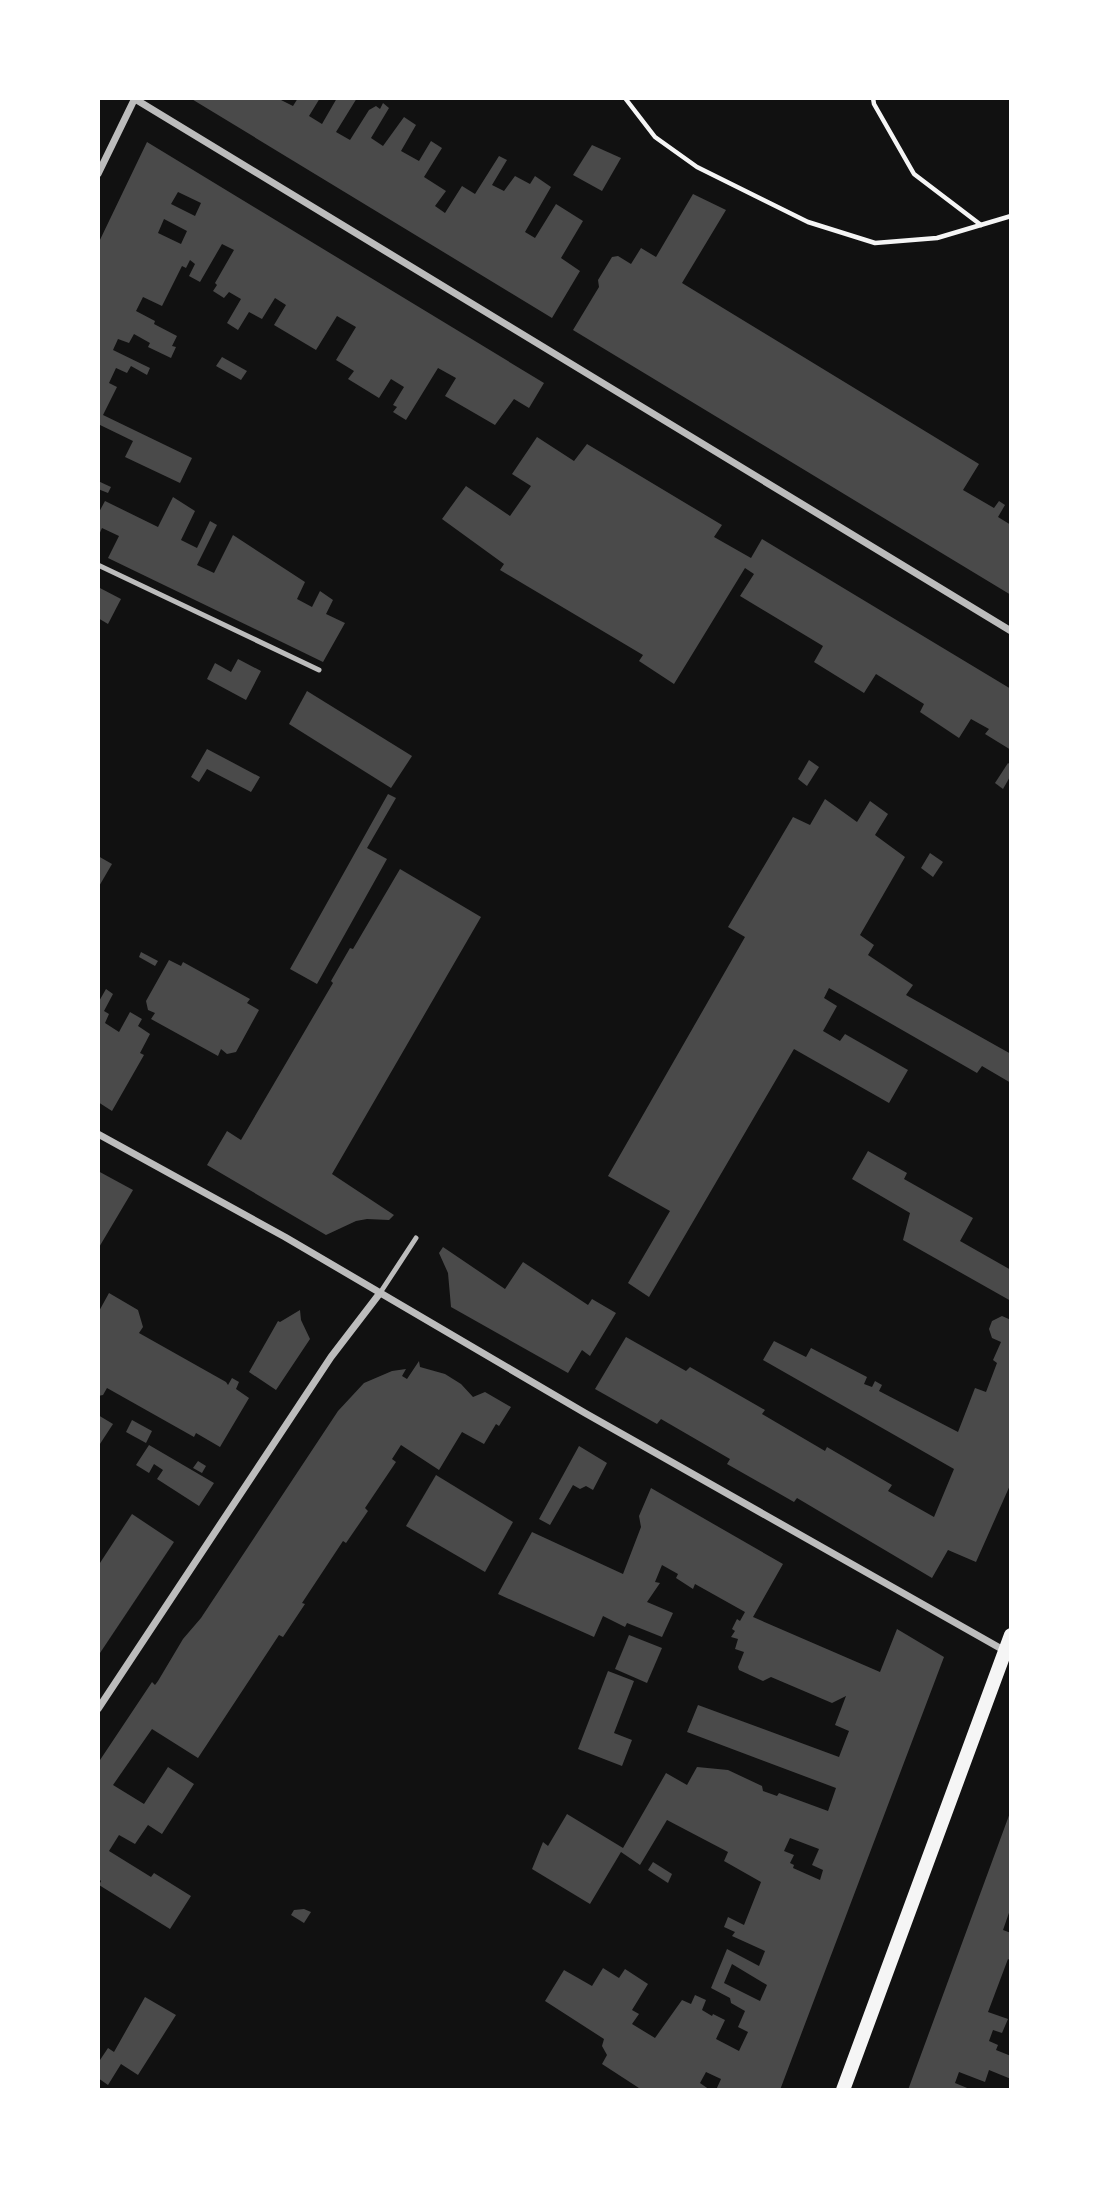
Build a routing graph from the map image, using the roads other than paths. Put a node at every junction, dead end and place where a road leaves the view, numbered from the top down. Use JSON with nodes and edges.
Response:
{"nodes":[{"id":1,"x":135,"y":99,"type":"edge"},
{"id":2,"x":98,"y":174,"type":"edge"},
{"id":3,"x":98,"y":565,"type":"edge"},
{"id":4,"x":1011,"y":631,"type":"edge"},
{"id":5,"x":319,"y":670,"type":"dead end"},
{"id":6,"x":98,"y":1135,"type":"edge"},
{"id":7,"x":416,"y":1238,"type":"dead end"},
{"id":8,"x":380,"y":1293,"type":"junction"},
{"id":9,"x":1011,"y":1635,"type":"edge"},
{"id":10,"x":1008,"y":1652,"type":"edge"},
{"id":11,"x":98,"y":1709,"type":"edge"},
{"id":12,"x":844,"y":2090,"type":"edge"}],
"edges":[{"from":1,"to":2,"type":"street"},
{"from":1,"to":4,"type":"street"},
{"from":3,"to":5,"type":"lane"},
{"from":6,"to":8,"type":"street"},
{"from":7,"to":8,"type":"lane"},
{"from":8,"to":10,"type":"street"},
{"from":8,"to":11,"type":"street"},
{"from":9,"to":10,"type":"main road"},
{"from":10,"to":12,"type":"main road"}]}
